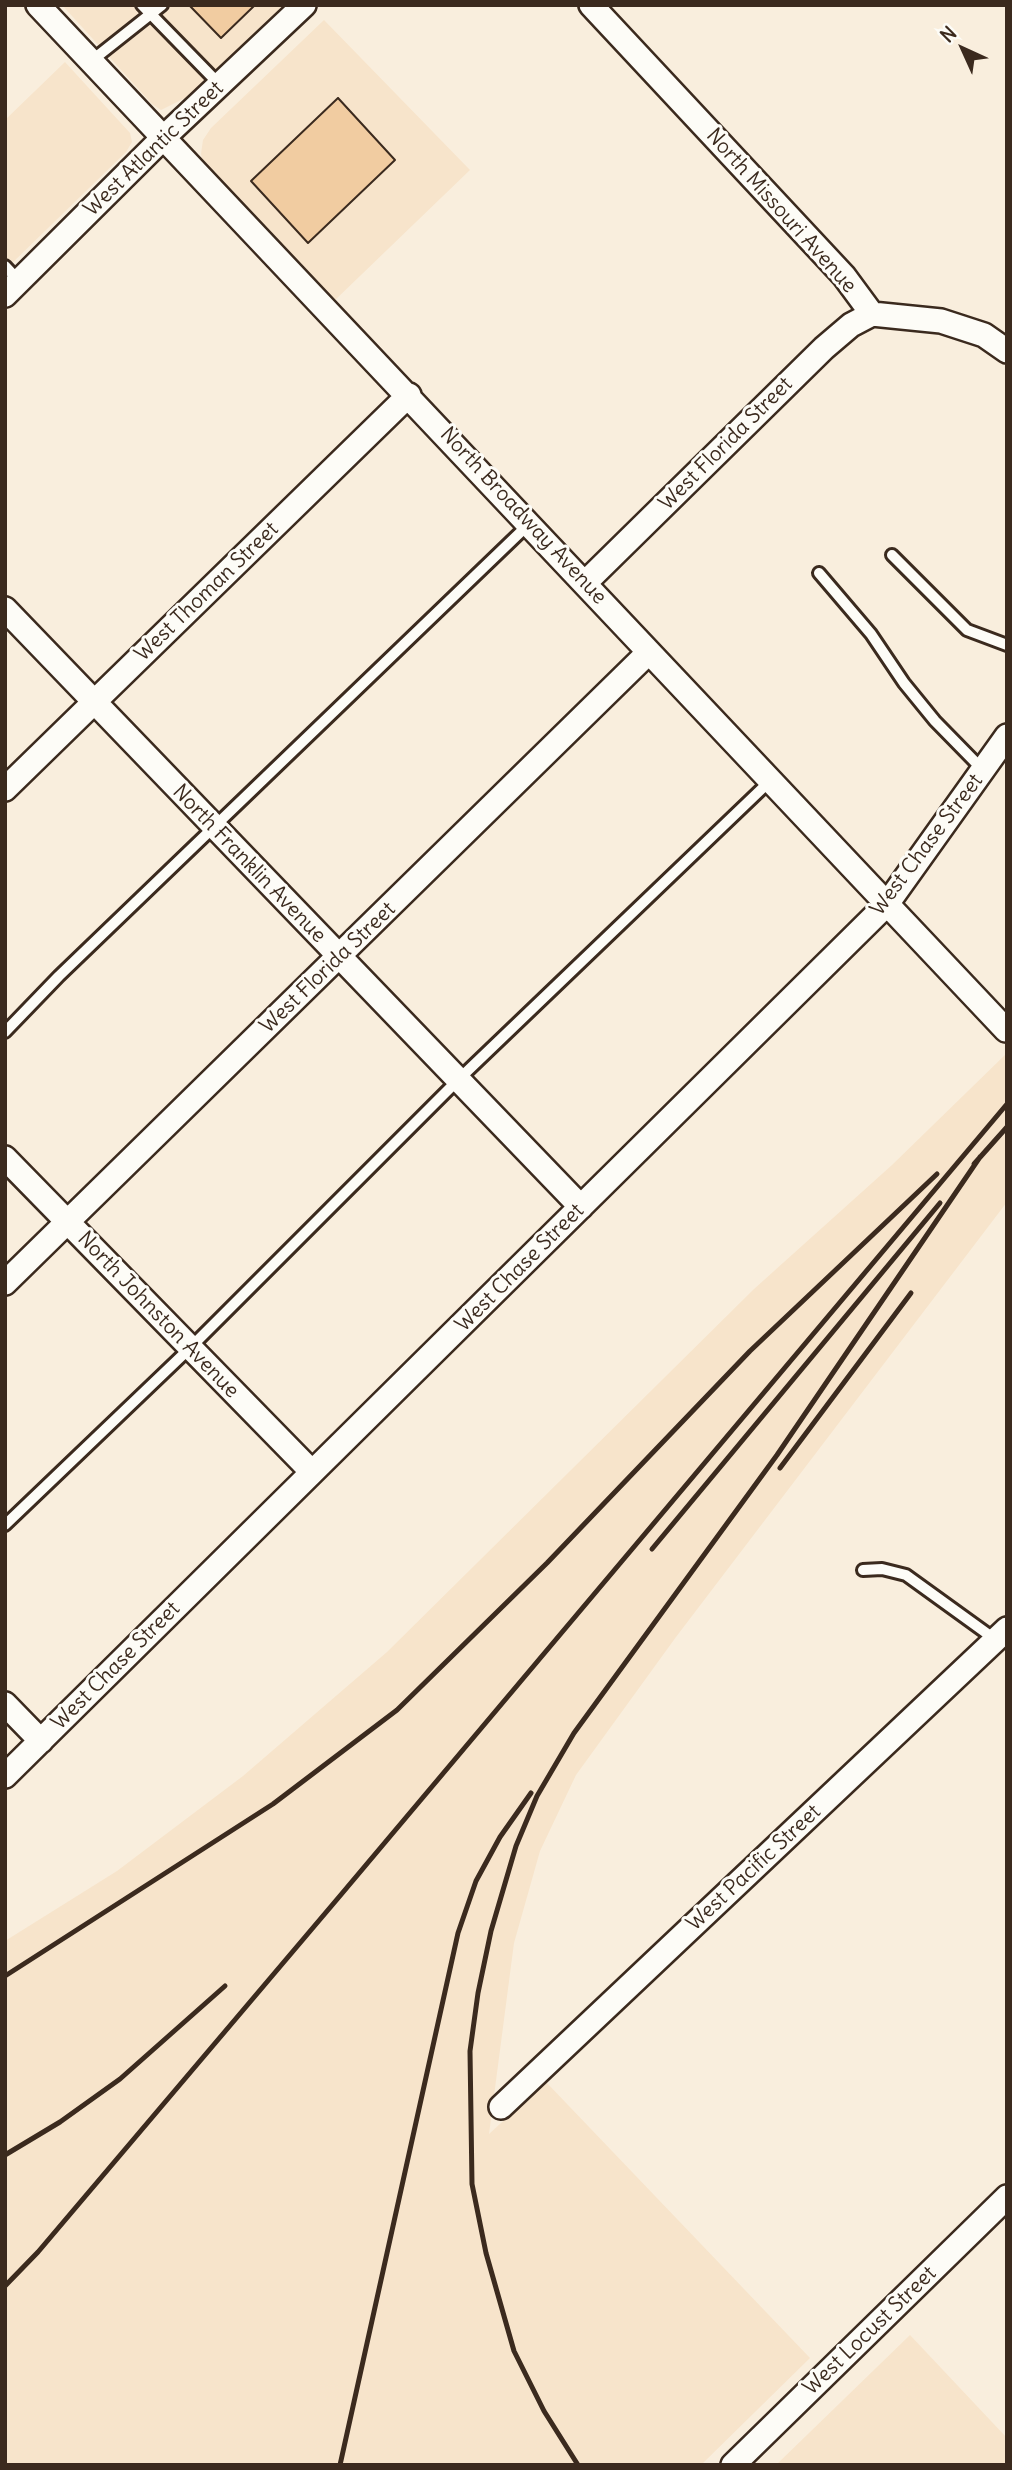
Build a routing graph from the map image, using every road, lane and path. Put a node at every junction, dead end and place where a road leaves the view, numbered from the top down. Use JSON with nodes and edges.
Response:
{"nodes":[{"id":1,"x":38,"y":5,"type":"edge"},
{"id":2,"x":142,"y":5,"type":"edge"},
{"id":3,"x":163,"y":5,"type":"edge"},
{"id":4,"x":304,"y":5,"type":"edge"},
{"id":5,"x":590,"y":5,"type":"edge"},
{"id":6,"x":152,"y":15,"type":"junction"},
{"id":7,"x":90,"y":62,"type":"junction"},
{"id":8,"x":220,"y":85,"type":"junction"},
{"id":9,"x":162,"y":139,"type":"junction"},
{"id":10,"x":10,"y":281,"type":"edge"},
{"id":11,"x":872,"y":314,"type":"junction"},
{"id":12,"x":1007,"y":351,"type":"edge"},
{"id":13,"x":409,"y":395,"type":"junction"},
{"id":14,"x":530,"y":523,"type":"junction"},
{"id":15,"x":892,"y":555,"type":"dead end"},
{"id":16,"x":819,"y":573,"type":"dead end"},
{"id":17,"x":586,"y":582,"type":"junction"},
{"id":18,"x":5,"y":609,"type":"edge"},
{"id":19,"x":1007,"y":645,"type":"edge"},
{"id":20,"x":649,"y":652,"type":"junction"},
{"id":21,"x":94,"y":702,"type":"junction"},
{"id":22,"x":1007,"y":736,"type":"edge"},
{"id":23,"x":982,"y":770,"type":"junction"},
{"id":24,"x":771,"y":780,"type":"junction"},
{"id":25,"x":5,"y":789,"type":"edge"},
{"id":26,"x":213,"y":827,"type":"junction"},
{"id":27,"x":887,"y":904,"type":"junction"},
{"id":28,"x":339,"y":958,"type":"junction"},
{"id":29,"x":1006,"y":1030,"type":"edge"},
{"id":30,"x":5,"y":1032,"type":"edge"},
{"id":31,"x":458,"y":1080,"type":"junction"},
{"id":32,"x":5,"y":1158,"type":"edge"},
{"id":33,"x":581,"y":1207,"type":"junction"},
{"id":34,"x":67,"y":1222,"type":"junction"},
{"id":35,"x":5,"y":1283,"type":"edge"},
{"id":36,"x":190,"y":1348,"type":"junction"},
{"id":37,"x":312,"y":1472,"type":"junction"},
{"id":38,"x":5,"y":1525,"type":"edge"},
{"id":39,"x":863,"y":1570,"type":"dead end"},
{"id":40,"x":1003,"y":1640,"type":"edge"},
{"id":41,"x":5,"y":1704,"type":"edge"},
{"id":42,"x":41,"y":1741,"type":"junction"},
{"id":43,"x":5,"y":1776,"type":"edge"},
{"id":44,"x":502,"y":2107,"type":"dead end"},
{"id":45,"x":1007,"y":2197,"type":"edge"},
{"id":46,"x":733,"y":2465,"type":"edge"}],
"edges":[{"from":1,"to":7,"type":"street","name":"North Broadway Avenue"},
{"from":2,"to":6,"type":"lane"},
{"from":3,"to":6,"type":"lane"},
{"from":4,"to":8,"type":"street","name":"West Atlantic Street"},
{"from":5,"to":11,"type":"street","name":"North Missouri Avenue"},
{"from":6,"to":7,"type":"lane"},
{"from":6,"to":8,"type":"lane"},
{"from":7,"to":9,"type":"street","name":"North Broadway Avenue"},
{"from":8,"to":9,"type":"street","name":"West Atlantic Street"},
{"from":9,"to":10,"type":"street","name":"West Atlantic Street"},
{"from":9,"to":13,"type":"street","name":"North Broadway Avenue"},
{"from":11,"to":12,"type":"street","name":"North Missouri Avenue"},
{"from":11,"to":17,"type":"street","name":"West Florida Street"},
{"from":13,"to":14,"type":"street","name":"North Broadway Avenue"},
{"from":13,"to":21,"type":"street","name":"West Thoman Street"},
{"from":14,"to":17,"type":"street","name":"North Broadway Avenue"},
{"from":14,"to":26,"type":"lane"},
{"from":15,"to":19,"type":"lane"},
{"from":16,"to":23,"type":"lane"},
{"from":17,"to":20,"type":"street","name":"North Broadway Avenue"},
{"from":18,"to":21,"type":"street","name":"North Franklin Avenue"},
{"from":20,"to":24,"type":"street","name":"North Broadway Avenue"},
{"from":20,"to":28,"type":"street","name":"West Florida Street"},
{"from":21,"to":25,"type":"street","name":"West Thoman Street"},
{"from":21,"to":26,"type":"street","name":"North Franklin Avenue"},
{"from":22,"to":23,"type":"street","name":"West Chase Street"},
{"from":23,"to":27,"type":"street","name":"West Chase Street"},
{"from":24,"to":27,"type":"street","name":"North Broadway Avenue"},
{"from":24,"to":31,"type":"lane"},
{"from":26,"to":28,"type":"street","name":"North Franklin Avenue"},
{"from":26,"to":30,"type":"lane"},
{"from":27,"to":29,"type":"street","name":"North Broadway Avenue"},
{"from":27,"to":33,"type":"street","name":"West Chase Street"},
{"from":28,"to":31,"type":"street","name":"North Franklin Avenue"},
{"from":28,"to":34,"type":"street","name":"West Florida Street"},
{"from":31,"to":33,"type":"street","name":"North Franklin Avenue"},
{"from":31,"to":36,"type":"lane"},
{"from":32,"to":34,"type":"street","name":"North Johnston Avenue"},
{"from":33,"to":37,"type":"street","name":"West Chase Street"},
{"from":34,"to":35,"type":"street","name":"West Florida Street"},
{"from":34,"to":36,"type":"street","name":"North Johnston Avenue"},
{"from":36,"to":37,"type":"street","name":"North Johnston Avenue"},
{"from":36,"to":38,"type":"lane"},
{"from":37,"to":42,"type":"street","name":"West Chase Street"},
{"from":39,"to":40,"type":"lane"},
{"from":40,"to":44,"type":"street","name":"West Pacific Street"},
{"from":41,"to":42,"type":"street"},
{"from":42,"to":43,"type":"street","name":"West Chase Street"},
{"from":45,"to":46,"type":"street","name":"West Locust Street"}]}
